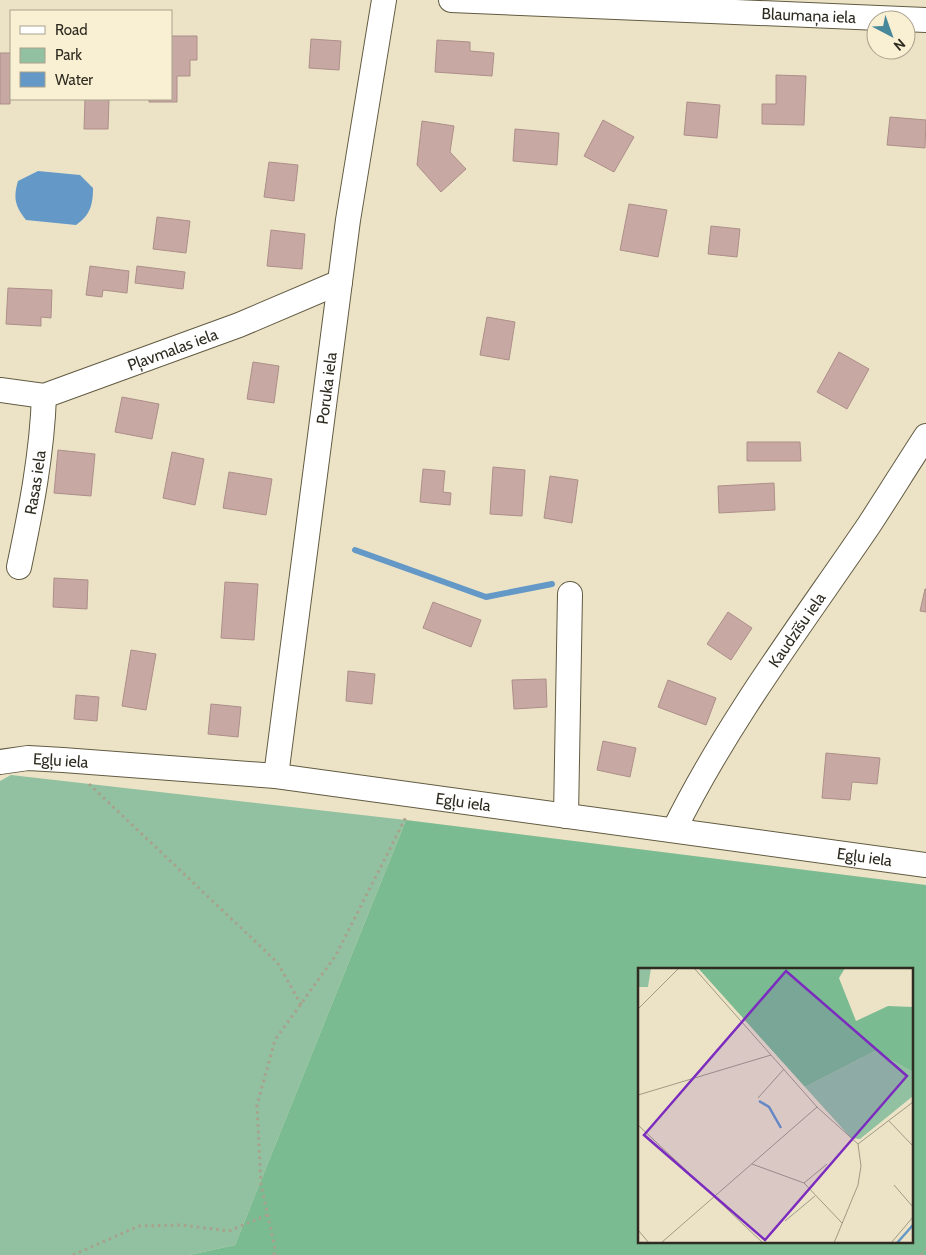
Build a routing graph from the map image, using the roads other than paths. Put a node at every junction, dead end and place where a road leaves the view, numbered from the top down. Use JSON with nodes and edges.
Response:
{"nodes":[{"id":1,"x":384,"y":0,"type":"edge"},
{"id":2,"x":451,"y":0,"type":"edge"},
{"id":3,"x":926,"y":20,"type":"edge"},
{"id":4,"x":340,"y":282,"type":"junction"},
{"id":5,"x":0,"y":390,"type":"edge"},
{"id":6,"x":44,"y":396,"type":"junction"},
{"id":7,"x":926,"y":436,"type":"edge"},
{"id":8,"x":19,"y":567,"type":"dead end"},
{"id":9,"x":570,"y":594,"type":"dead end"},
{"id":10,"x":0,"y":762,"type":"edge"},
{"id":11,"x":276,"y":776,"type":"junction"},
{"id":12,"x":566,"y":816,"type":"junction"},
{"id":13,"x":674,"y":830,"type":"junction"},
{"id":14,"x":926,"y":865,"type":"edge"}],
"edges":[{"from":1,"to":4,"type":"street","name":"Poruka iela"},
{"from":2,"to":3,"type":"street","name":"Blaumaņa iela"},
{"from":4,"to":6,"type":"street","name":"Pļavmalas iela"},
{"from":4,"to":11,"type":"street","name":"Poruka iela"},
{"from":5,"to":6,"type":"street","name":"Pļavmalas iela"},
{"from":6,"to":8,"type":"street","name":"Rasas iela"},
{"from":7,"to":13,"type":"street","name":"Kaudzīšu iela"},
{"from":9,"to":12,"type":"street"},
{"from":10,"to":11,"type":"street","name":"Egļu iela"},
{"from":11,"to":12,"type":"street","name":"Egļu iela"},
{"from":12,"to":13,"type":"street","name":"Egļu iela"},
{"from":13,"to":14,"type":"street","name":"Egļu iela"}]}
